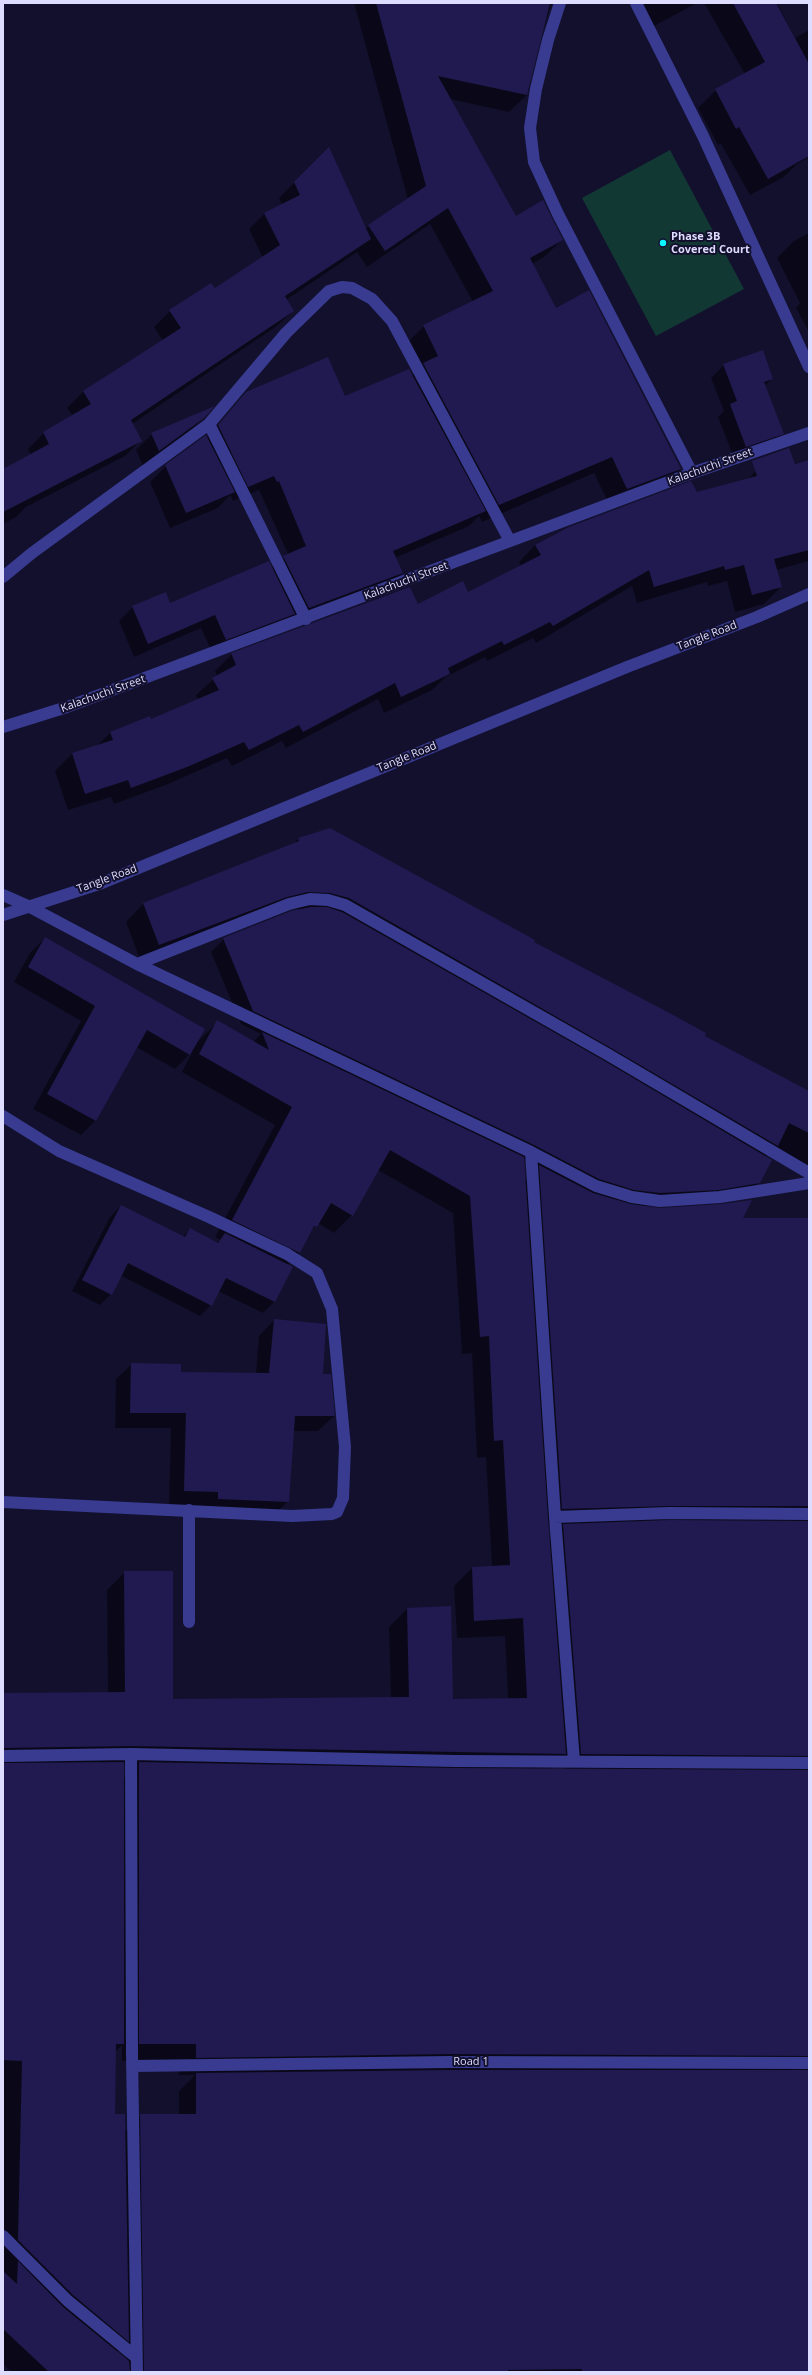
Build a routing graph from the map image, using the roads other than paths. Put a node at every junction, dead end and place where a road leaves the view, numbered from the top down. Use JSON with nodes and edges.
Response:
{"nodes":[{"id":1,"x":560,"y":3,"type":"edge"},
{"id":2,"x":636,"y":3,"type":"edge"},
{"id":3,"x":809,"y":367,"type":"edge"},
{"id":4,"x":209,"y":424,"type":"junction"},
{"id":5,"x":809,"y":433,"type":"edge"},
{"id":6,"x":692,"y":473,"type":"junction"},
{"id":7,"x":510,"y":541,"type":"junction"},
{"id":8,"x":3,"y":577,"type":"edge"},
{"id":9,"x":809,"y":594,"type":"edge"},
{"id":10,"x":306,"y":618,"type":"junction"},
{"id":11,"x":3,"y":728,"type":"edge"},
{"id":12,"x":3,"y":895,"type":"edge"},
{"id":13,"x":28,"y":906,"type":"junction"},
{"id":14,"x":3,"y":915,"type":"edge"},
{"id":15,"x":137,"y":964,"type":"junction"},
{"id":16,"x":3,"y":1117,"type":"edge"},
{"id":17,"x":531,"y":1152,"type":"junction"},
{"id":18,"x":809,"y":1173,"type":"edge"},
{"id":19,"x":809,"y":1183,"type":"edge"},
{"id":20,"x":3,"y":1502,"type":"edge"},
{"id":21,"x":189,"y":1510,"type":"junction"},
{"id":22,"x":809,"y":1514,"type":"edge"},
{"id":23,"x":555,"y":1517,"type":"junction"},
{"id":24,"x":189,"y":1622,"type":"dead end"},
{"id":25,"x":131,"y":1754,"type":"junction"},
{"id":26,"x":3,"y":1756,"type":"edge"},
{"id":27,"x":574,"y":1761,"type":"junction"},
{"id":28,"x":809,"y":1763,"type":"edge"},
{"id":29,"x":809,"y":2063,"type":"edge"},
{"id":30,"x":132,"y":2066,"type":"junction"},
{"id":31,"x":3,"y":2236,"type":"edge"},
{"id":32,"x":136,"y":2357,"type":"junction"},
{"id":33,"x":137,"y":2372,"type":"edge"}],
"edges":[{"from":1,"to":6,"type":"street"},
{"from":2,"to":3,"type":"street"},
{"from":4,"to":7,"type":"street"},
{"from":4,"to":8,"type":"street"},
{"from":4,"to":10,"type":"street"},
{"from":5,"to":6,"type":"street","name":"Kalachuchi Street"},
{"from":6,"to":7,"type":"street","name":"Kalachuchi Street"},
{"from":7,"to":10,"type":"street","name":"Kalachuchi Street"},
{"from":9,"to":13,"type":"street","name":"Tangle Road"},
{"from":10,"to":11,"type":"street","name":"Kalachuchi Street"},
{"from":12,"to":13,"type":"street"},
{"from":13,"to":14,"type":"street","name":"Tangle Road"},
{"from":13,"to":15,"type":"street"},
{"from":15,"to":17,"type":"street"},
{"from":15,"to":18,"type":"street"},
{"from":16,"to":21,"type":"street"},
{"from":17,"to":19,"type":"street"},
{"from":17,"to":23,"type":"street"},
{"from":20,"to":21,"type":"street"},
{"from":21,"to":24,"type":"street"},
{"from":22,"to":23,"type":"street"},
{"from":23,"to":27,"type":"street"},
{"from":25,"to":26,"type":"street"},
{"from":25,"to":27,"type":"street"},
{"from":25,"to":30,"type":"street"},
{"from":27,"to":28,"type":"street"},
{"from":29,"to":30,"type":"street","name":"Road 1"},
{"from":30,"to":32,"type":"street"},
{"from":31,"to":32,"type":"street"},
{"from":32,"to":33,"type":"street"}]}
